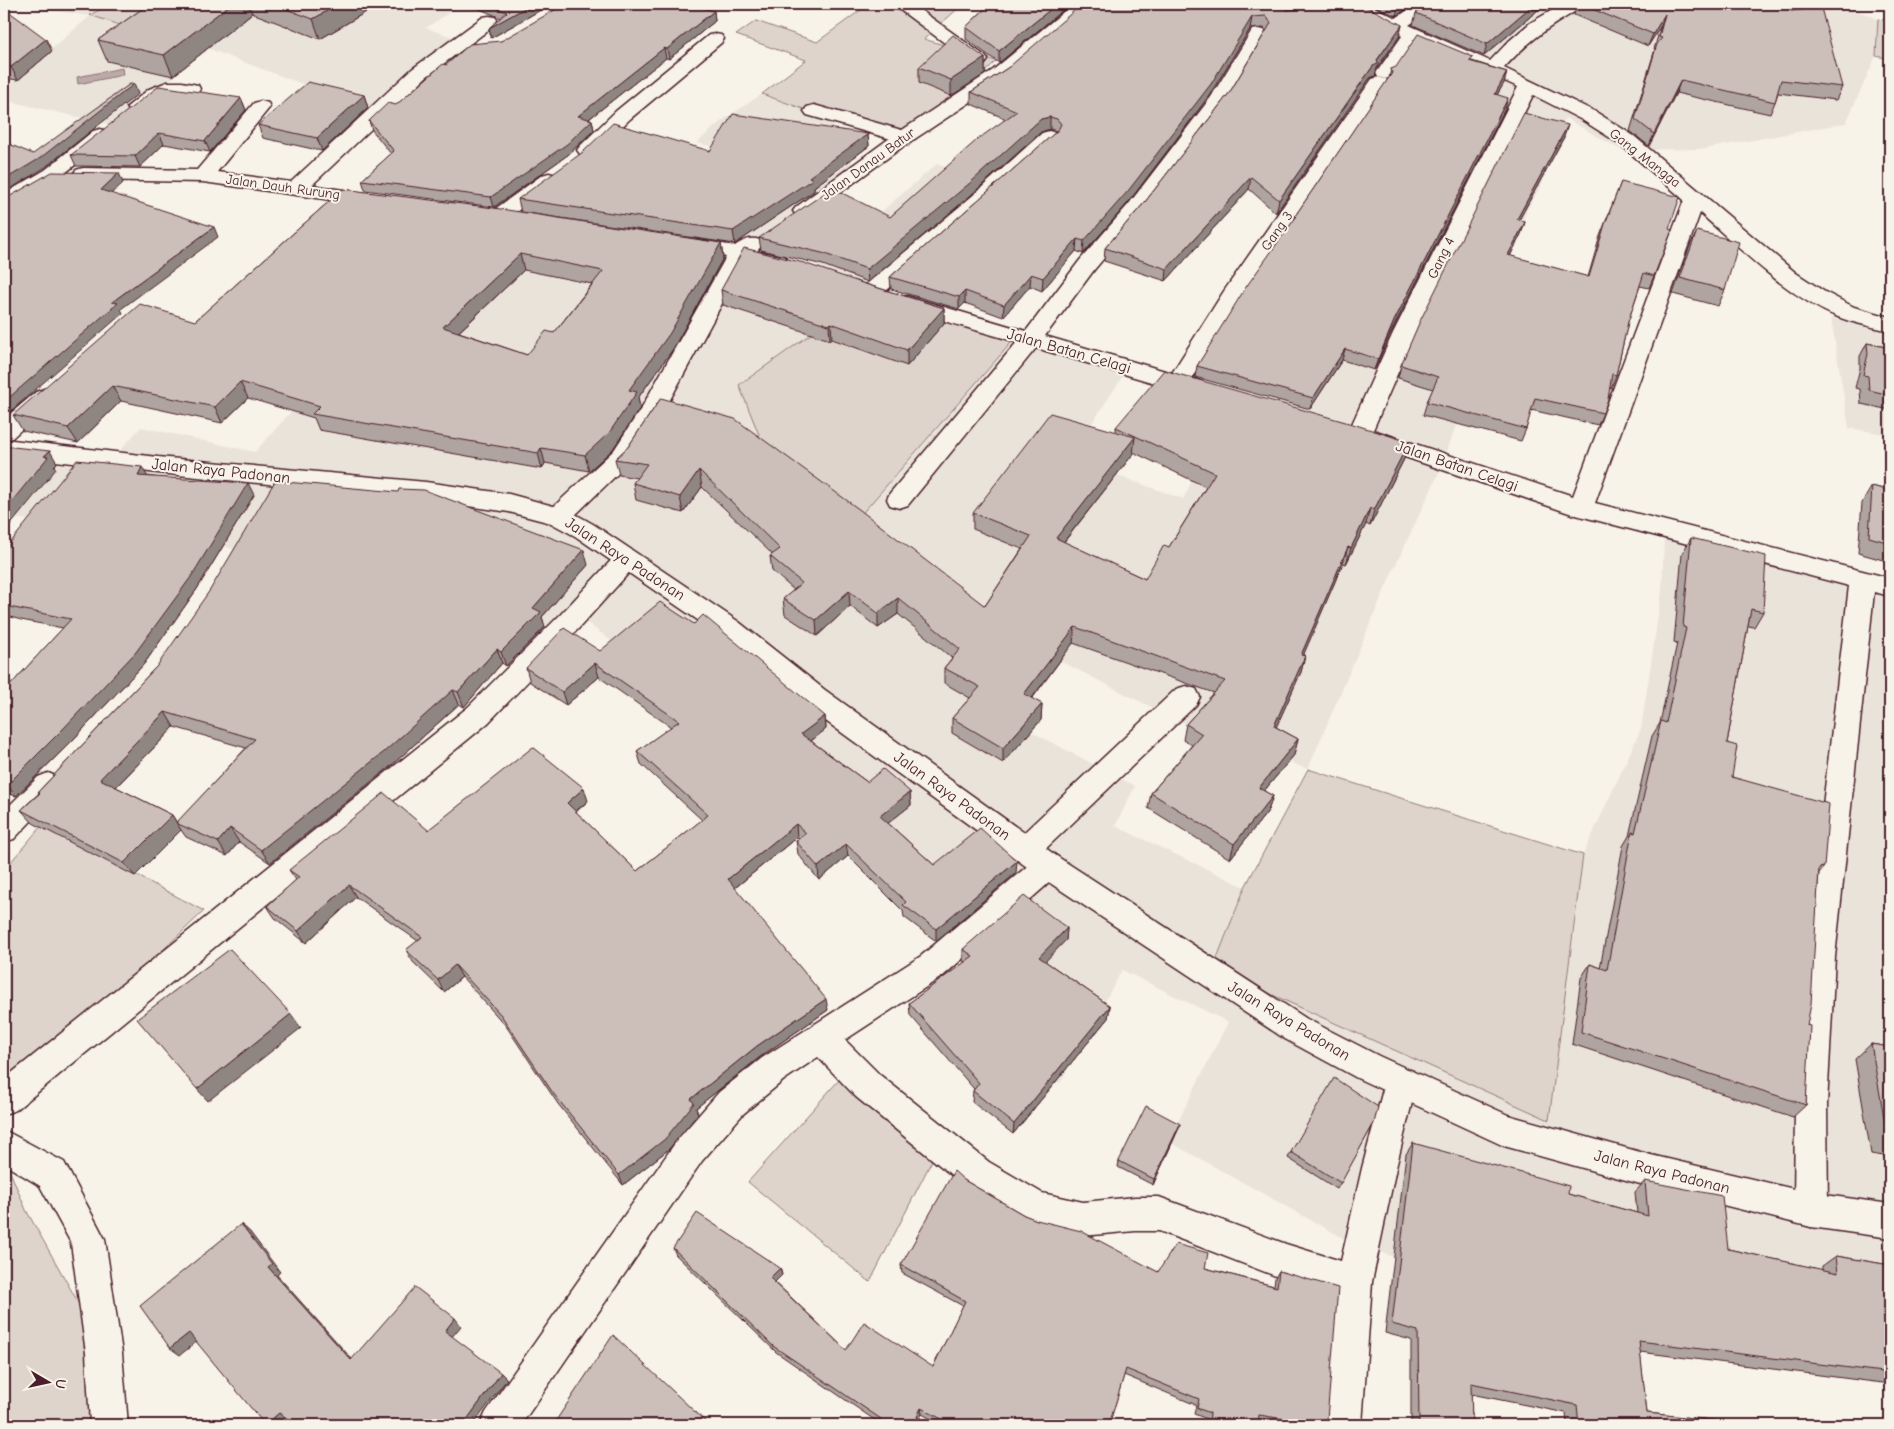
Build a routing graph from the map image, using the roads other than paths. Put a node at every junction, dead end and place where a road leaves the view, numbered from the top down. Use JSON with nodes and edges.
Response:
{"nodes":[{"id":1,"x":901,"y":4,"type":"edge"},
{"id":2,"x":1083,"y":4,"type":"edge"},
{"id":3,"x":1355,"y":4,"type":"edge"},
{"id":4,"x":1428,"y":4,"type":"edge"},
{"id":5,"x":1574,"y":4,"type":"edge"},
{"id":6,"x":489,"y":20,"type":"edge"},
{"id":7,"x":1405,"y":30,"type":"junction"},
{"id":8,"x":1258,"y":34,"type":"edge"},
{"id":9,"x":716,"y":39,"type":"dead end"},
{"id":10,"x":457,"y":44,"type":"junction"},
{"id":11,"x":486,"y":46,"type":"edge"},
{"id":12,"x":1492,"y":70,"type":"junction"},
{"id":13,"x":1000,"y":74,"type":"junction"},
{"id":14,"x":1528,"y":85,"type":"junction"},
{"id":15,"x":191,"y":89,"type":"edge"},
{"id":16,"x":261,"y":107,"type":"dead end"},
{"id":17,"x":814,"y":112,"type":"dead end"},
{"id":18,"x":905,"y":137,"type":"junction"},
{"id":19,"x":1049,"y":137,"type":"edge"},
{"id":20,"x":577,"y":159,"type":"edge"},
{"id":21,"x":561,"y":170,"type":"edge"},
{"id":22,"x":52,"y":174,"type":"junction"},
{"id":23,"x":203,"y":176,"type":"junction"},
{"id":24,"x":295,"y":190,"type":"junction"},
{"id":25,"x":1695,"y":198,"type":"junction"},
{"id":26,"x":4,"y":202,"type":"edge"},
{"id":27,"x":392,"y":202,"type":"edge"},
{"id":28,"x":526,"y":220,"type":"edge"},
{"id":29,"x":662,"y":241,"type":"edge"},
{"id":30,"x":739,"y":253,"type":"junction"},
{"id":31,"x":796,"y":267,"type":"edge"},
{"id":32,"x":850,"y":284,"type":"edge"},
{"id":33,"x":872,"y":292,"type":"junction"},
{"id":34,"x":1890,"y":324,"type":"edge"},
{"id":35,"x":1031,"y":340,"type":"junction"},
{"id":36,"x":1178,"y":382,"type":"junction"},
{"id":37,"x":56,"y":386,"type":"edge"},
{"id":38,"x":1216,"y":393,"type":"edge"},
{"id":39,"x":1350,"y":431,"type":"joint"},
{"id":40,"x":4,"y":432,"type":"edge"},
{"id":41,"x":4,"y":447,"type":"edge"},
{"id":42,"x":279,"y":477,"type":"junction"},
{"id":43,"x":899,"y":499,"type":"dead end"},
{"id":44,"x":264,"y":503,"type":"edge"},
{"id":45,"x":1581,"y":508,"type":"junction"},
{"id":46,"x":559,"y":516,"type":"junction"},
{"id":47,"x":626,"y":560,"type":"junction"},
{"id":48,"x":1876,"y":583,"type":"edge"},
{"id":49,"x":1186,"y":698,"type":"dead end"},
{"id":50,"x":62,"y":771,"type":"edge"},
{"id":51,"x":4,"y":830,"type":"edge"},
{"id":52,"x":1037,"y":858,"type":"junction"},
{"id":53,"x":822,"y":1038,"type":"junction"},
{"id":54,"x":1401,"y":1082,"type":"junction"},
{"id":55,"x":4,"y":1099,"type":"edge"},
{"id":56,"x":4,"y":1146,"type":"edge"},
{"id":57,"x":1811,"y":1210,"type":"junction"},
{"id":58,"x":1890,"y":1221,"type":"edge"},
{"id":59,"x":1354,"y":1282,"type":"junction"},
{"id":60,"x":109,"y":1425,"type":"edge"},
{"id":61,"x":499,"y":1425,"type":"edge"},
{"id":62,"x":1343,"y":1425,"type":"edge"}],
"edges":[{"from":1,"to":13,"type":"street"},
{"from":2,"to":13,"type":"street","name":"Jalan Danau Batur"},
{"from":3,"to":7,"type":"street","name":"Gang Mangga"},
{"from":4,"to":7,"type":"street","name":"Gang 3"},
{"from":5,"to":12,"type":"street"},
{"from":6,"to":10,"type":"street"},
{"from":7,"to":12,"type":"street","name":"Gang Mangga"},
{"from":7,"to":36,"type":"street","name":"Gang 3"},
{"from":8,"to":35,"type":"street"},
{"from":9,"to":20,"type":"street"},
{"from":10,"to":11,"type":"street"},
{"from":10,"to":24,"type":"street"},
{"from":12,"to":14,"type":"street","name":"Gang Mangga"},
{"from":13,"to":18,"type":"street","name":"Jalan Danau Batur"},
{"from":14,"to":25,"type":"street","name":"Gang Mangga"},
{"from":14,"to":39,"type":"street","name":"Gang 4"},
{"from":15,"to":22,"type":"street"},
{"from":16,"to":23,"type":"street"},
{"from":17,"to":18,"type":"street"},
{"from":18,"to":30,"type":"street","name":"Jalan Danau Batur"},
{"from":19,"to":33,"type":"street"},
{"from":21,"to":28,"type":"street"},
{"from":22,"to":23,"type":"street","name":"Jalan Dauh Rurung"},
{"from":22,"to":26,"type":"street"},
{"from":23,"to":24,"type":"street","name":"Jalan Dauh Rurung"},
{"from":24,"to":27,"type":"street","name":"Jalan Dauh Rurung"},
{"from":25,"to":34,"type":"street","name":"Gang Mangga"},
{"from":25,"to":45,"type":"street"},
{"from":29,"to":30,"type":"street"},
{"from":30,"to":31,"type":"street"},
{"from":30,"to":46,"type":"street","name":"Jalan Danau Batur"},
{"from":32,"to":33,"type":"street","name":"Jalan Batan Celagi"},
{"from":33,"to":35,"type":"street","name":"Jalan Batan Celagi"},
{"from":35,"to":36,"type":"street","name":"Jalan Batan Celagi"},
{"from":35,"to":43,"type":"street"},
{"from":36,"to":38,"type":"street","name":"Jalan Batan Celagi"},
{"from":37,"to":40,"type":"street"},
{"from":39,"to":45,"type":"street","name":"Jalan Batan Celagi"},
{"from":41,"to":42,"type":"street","name":"Jalan Raya Padonan"},
{"from":42,"to":44,"type":"street"},
{"from":42,"to":46,"type":"street","name":"Jalan Raya Padonan"},
{"from":45,"to":48,"type":"street","name":"Jalan Batan Celagi"},
{"from":46,"to":47,"type":"street","name":"Jalan Raya Padonan"},
{"from":47,"to":52,"type":"street","name":"Jalan Raya Padonan"},
{"from":47,"to":55,"type":"street"},
{"from":48,"to":57,"type":"street"},
{"from":49,"to":52,"type":"street"},
{"from":50,"to":51,"type":"street"},
{"from":52,"to":53,"type":"street"},
{"from":52,"to":54,"type":"street","name":"Jalan Raya Padonan"},
{"from":53,"to":59,"type":"street"},
{"from":53,"to":61,"type":"street"},
{"from":54,"to":57,"type":"street","name":"Jalan Raya Padonan"},
{"from":54,"to":59,"type":"street"},
{"from":56,"to":60,"type":"street"},
{"from":57,"to":58,"type":"street","name":"Jalan Raya Padonan"},
{"from":59,"to":62,"type":"street"}]}
